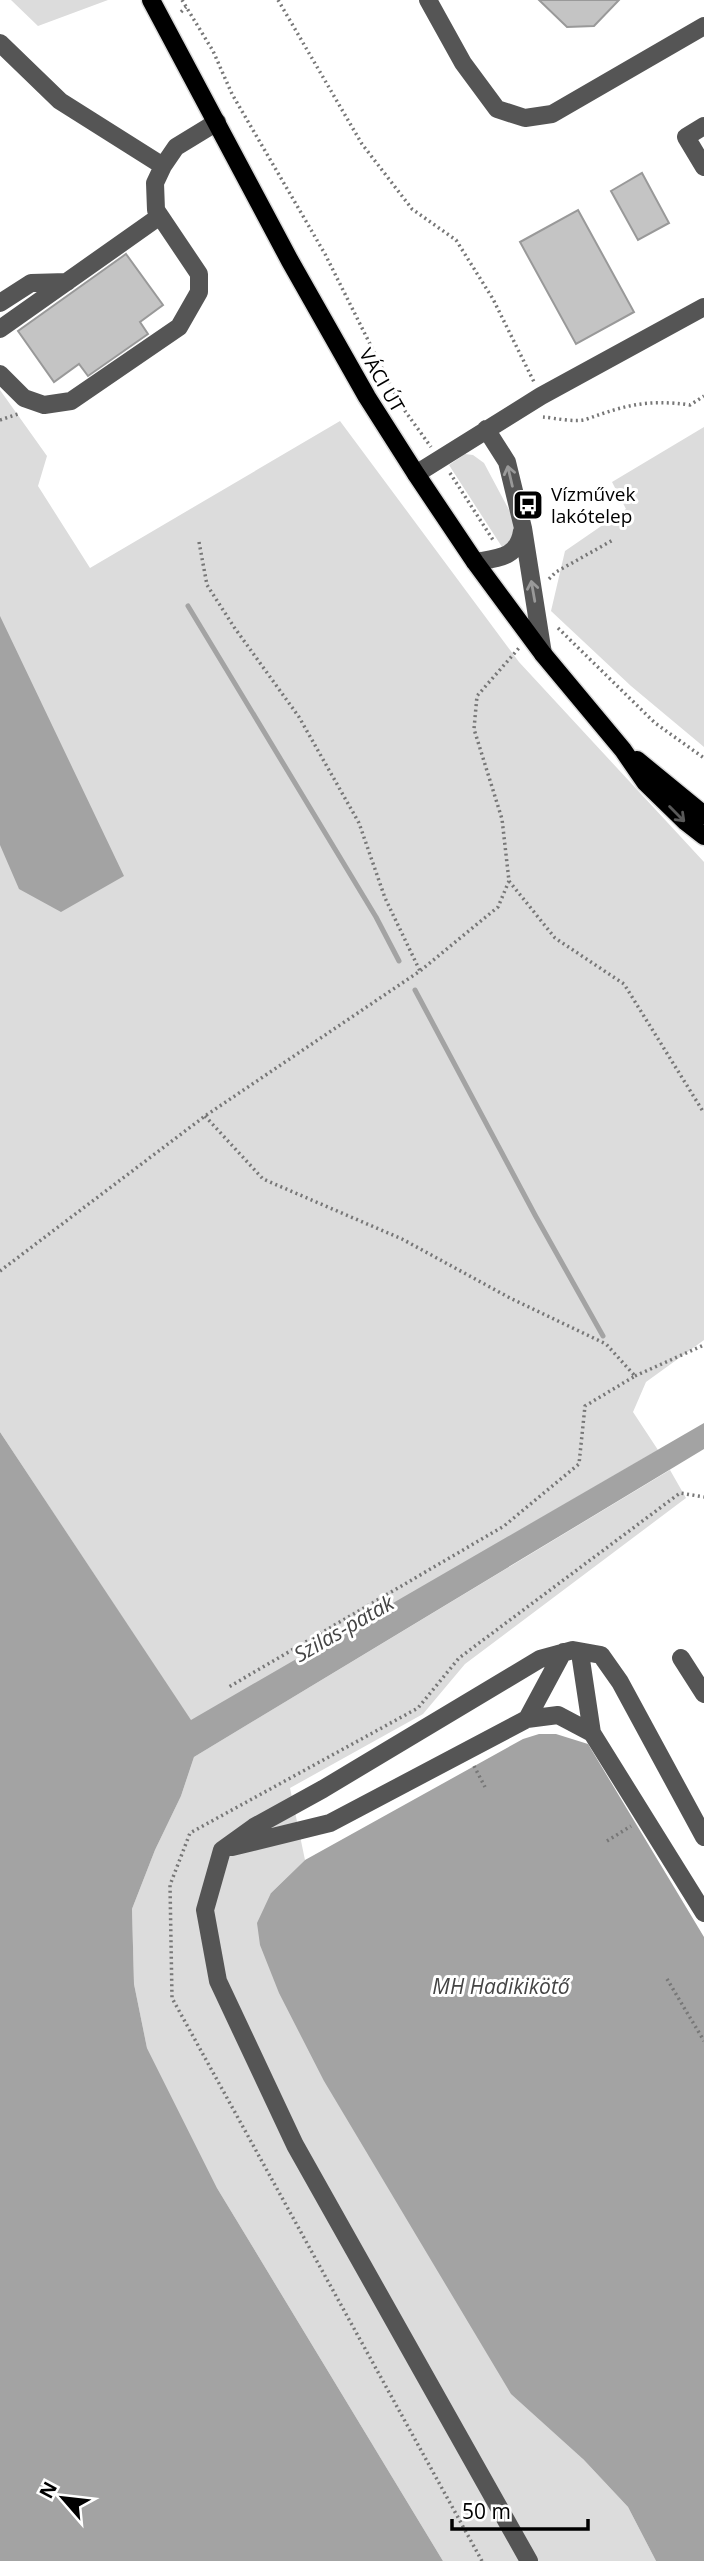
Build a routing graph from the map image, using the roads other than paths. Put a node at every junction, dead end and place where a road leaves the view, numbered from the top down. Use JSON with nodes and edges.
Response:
{"nodes":[{"id":1,"x":151,"y":0,"type":"edge"},
{"id":2,"x":428,"y":0,"type":"edge"},
{"id":3,"x":704,"y":26,"type":"edge"},
{"id":4,"x":0,"y":43,"type":"edge"},
{"id":5,"x":217,"y":122,"type":"junction"},
{"id":6,"x":704,"y":127,"type":"edge"},
{"id":7,"x":163,"y":166,"type":"junction"},
{"id":8,"x":704,"y":167,"type":"edge"},
{"id":9,"x":160,"y":216,"type":"junction"},
{"id":10,"x":67,"y":282,"type":"junction"},
{"id":11,"x":0,"y":303,"type":"edge"},
{"id":12,"x":704,"y":307,"type":"edge"},
{"id":13,"x":0,"y":329,"type":"edge"},
{"id":14,"x":0,"y":374,"type":"edge"},
{"id":15,"x":486,"y":429,"type":"junction"},
{"id":16,"x":416,"y":474,"type":"junction"},
{"id":17,"x":523,"y":528,"type":"junction"},
{"id":18,"x":475,"y":562,"type":"junction"},
{"id":19,"x":543,"y":654,"type":"junction"},
{"id":20,"x":624,"y":750,"type":"junction"},
{"id":21,"x":704,"y":815,"type":"edge"},
{"id":22,"x":704,"y":836,"type":"edge"},
{"id":23,"x":571,"y":1653,"type":"junction"},
{"id":24,"x":681,"y":1658,"type":"dead end"},
{"id":25,"x":704,"y":1694,"type":"edge"},
{"id":26,"x":527,"y":1719,"type":"junction"},
{"id":27,"x":592,"y":1733,"type":"junction"},
{"id":28,"x":704,"y":1837,"type":"edge"},
{"id":29,"x":222,"y":1850,"type":"junction"},
{"id":30,"x":704,"y":1913,"type":"edge"},
{"id":31,"x":529,"y":2561,"type":"edge"}],
"edges":[{"from":1,"to":5,"type":"main road","name":"VÁCI ÚT"},
{"from":2,"to":3,"type":"lane"},
{"from":4,"to":7,"type":"lane"},
{"from":5,"to":7,"type":"lane"},
{"from":5,"to":16,"type":"main road","name":"VÁCI ÚT"},
{"from":6,"to":8,"type":"lane"},
{"from":7,"to":9,"type":"lane"},
{"from":9,"to":10,"type":"lane"},
{"from":9,"to":14,"type":"lane"},
{"from":10,"to":11,"type":"lane"},
{"from":10,"to":13,"type":"lane"},
{"from":12,"to":15,"type":"lane"},
{"from":15,"to":16,"type":"lane"},
{"from":17,"to":15,"type":"lane","one_way":true},
{"from":16,"to":18,"type":"main road","name":"VÁCI ÚT"},
{"from":17,"to":18,"type":"lane"},
{"from":19,"to":17,"type":"lane","one_way":true},
{"from":18,"to":19,"type":"main road","name":"VÁCI ÚT"},
{"from":19,"to":20,"type":"main road","name":"VÁCI ÚT"},
{"from":20,"to":21,"type":"main road","name":"VÁCI ÚT"},
{"from":20,"to":22,"type":"main road","name":"VÁCI ÚT","one_way":true},
{"from":23,"to":26,"type":"lane"},
{"from":23,"to":27,"type":"lane"},
{"from":23,"to":28,"type":"lane"},
{"from":23,"to":29,"type":"lane"},
{"from":24,"to":25,"type":"lane"},
{"from":26,"to":27,"type":"lane"},
{"from":26,"to":29,"type":"lane"},
{"from":27,"to":30,"type":"lane"},
{"from":29,"to":31,"type":"lane"}]}
